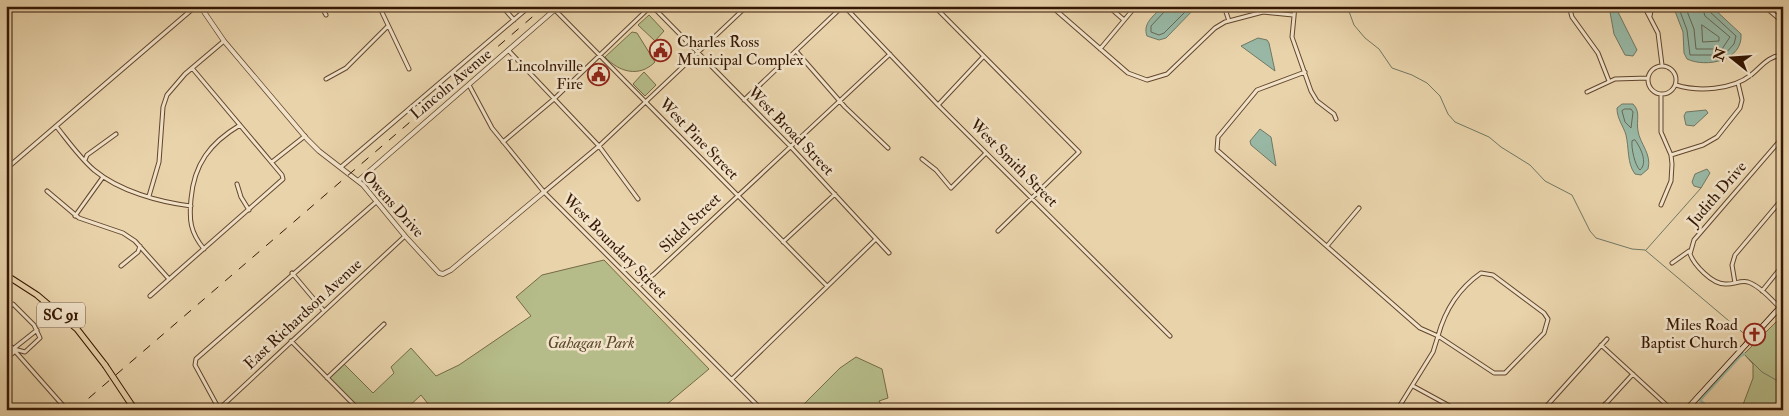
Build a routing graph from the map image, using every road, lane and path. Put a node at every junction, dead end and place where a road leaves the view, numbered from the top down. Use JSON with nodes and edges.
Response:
{"nodes":[{"id":1,"x":196,"y":6,"type":"edge"},
{"id":2,"x":200,"y":6,"type":"edge"},
{"id":3,"x":321,"y":6,"type":"edge"},
{"id":4,"x":379,"y":6,"type":"edge"},
{"id":5,"x":502,"y":6,"type":"edge"},
{"id":6,"x":530,"y":6,"type":"edge"},
{"id":7,"x":559,"y":6,"type":"edge"},
{"id":8,"x":651,"y":6,"type":"edge"},
{"id":9,"x":746,"y":6,"type":"edge"},
{"id":10,"x":843,"y":6,"type":"edge"},
{"id":11,"x":934,"y":6,"type":"edge"},
{"id":12,"x":1051,"y":6,"type":"edge"},
{"id":13,"x":1108,"y":6,"type":"edge"},
{"id":14,"x":1136,"y":6,"type":"edge"},
{"id":15,"x":1224,"y":6,"type":"edge"},
{"id":16,"x":1295,"y":6,"type":"edge"},
{"id":17,"x":1569,"y":6,"type":"edge"},
{"id":18,"x":1646,"y":6,"type":"edge"},
{"id":19,"x":1764,"y":6,"type":"edge"},
{"id":20,"x":555,"y":10,"type":"junction"},
{"id":21,"x":326,"y":14,"type":"dead end"},
{"id":22,"x":1293,"y":15,"type":"junction"},
{"id":23,"x":514,"y":20,"type":"junction"},
{"id":24,"x":1124,"y":20,"type":"junction"},
{"id":25,"x":1229,"y":21,"type":"junction"},
{"id":26,"x":1783,"y":22,"type":"edge"},
{"id":27,"x":388,"y":26,"type":"junction"},
{"id":28,"x":224,"y":41,"type":"junction"},
{"id":29,"x":1100,"y":48,"type":"junction"},
{"id":30,"x":509,"y":51,"type":"junction"},
{"id":31,"x":796,"y":51,"type":"junction"},
{"id":32,"x":698,"y":52,"type":"junction"},
{"id":33,"x":890,"y":54,"type":"junction"},
{"id":34,"x":600,"y":55,"type":"junction"},
{"id":35,"x":1783,"y":55,"type":"edge"},
{"id":36,"x":983,"y":57,"type":"junction"},
{"id":37,"x":1662,"y":65,"type":"junction"},
{"id":38,"x":192,"y":68,"type":"junction"},
{"id":39,"x":409,"y":69,"type":"dead end"},
{"id":40,"x":1305,"y":72,"type":"junction"},
{"id":41,"x":1648,"y":78,"type":"junction"},
{"id":42,"x":326,"y":79,"type":"dead end"},
{"id":43,"x":1609,"y":81,"type":"junction"},
{"id":44,"x":1738,"y":83,"type":"junction"},
{"id":45,"x":470,"y":85,"type":"junction"},
{"id":46,"x":1676,"y":85,"type":"junction"},
{"id":47,"x":1587,"y":92,"type":"dead end"},
{"id":48,"x":1661,"y":94,"type":"junction"},
{"id":49,"x":554,"y":99,"type":"junction"},
{"id":50,"x":744,"y":100,"type":"junction"},
{"id":51,"x":840,"y":100,"type":"junction"},
{"id":52,"x":645,"y":102,"type":"junction"},
{"id":53,"x":938,"y":105,"type":"junction"},
{"id":54,"x":1336,"y":120,"type":"dead end"},
{"id":55,"x":240,"y":125,"type":"junction"},
{"id":56,"x":56,"y":126,"type":"junction"},
{"id":57,"x":116,"y":134,"type":"dead end"},
{"id":58,"x":305,"y":136,"type":"junction"},
{"id":59,"x":1783,"y":137,"type":"edge"},
{"id":60,"x":503,"y":142,"type":"junction"},
{"id":61,"x":599,"y":146,"type":"junction"},
{"id":62,"x":790,"y":146,"type":"junction"},
{"id":63,"x":888,"y":148,"type":"dead end"},
{"id":64,"x":986,"y":153,"type":"junction"},
{"id":65,"x":1671,"y":154,"type":"junction"},
{"id":66,"x":922,"y":159,"type":"dead end"},
{"id":67,"x":85,"y":160,"type":"junction"},
{"id":68,"x":272,"y":162,"type":"junction"},
{"id":69,"x":341,"y":167,"type":"junction"},
{"id":70,"x":6,"y":169,"type":"edge"},
{"id":71,"x":367,"y":173,"type":"junction"},
{"id":72,"x":103,"y":176,"type":"junction"},
{"id":73,"x":358,"y":181,"type":"junction"},
{"id":74,"x":237,"y":184,"type":"dead end"},
{"id":75,"x":363,"y":185,"type":"junction"},
{"id":76,"x":47,"y":191,"type":"dead end"},
{"id":77,"x":544,"y":192,"type":"junction"},
{"id":78,"x":835,"y":194,"type":"junction"},
{"id":79,"x":149,"y":196,"type":"junction"},
{"id":80,"x":736,"y":196,"type":"junction"},
{"id":81,"x":1783,"y":198,"type":"edge"},
{"id":82,"x":638,"y":199,"type":"dead end"},
{"id":83,"x":1032,"y":199,"type":"junction"},
{"id":84,"x":376,"y":202,"type":"junction"},
{"id":85,"x":1661,"y":205,"type":"dead end"},
{"id":86,"x":190,"y":206,"type":"junction"},
{"id":87,"x":1359,"y":208,"type":"dead end"},
{"id":88,"x":249,"y":210,"type":"junction"},
{"id":89,"x":75,"y":216,"type":"junction"},
{"id":90,"x":998,"y":231,"type":"dead end"},
{"id":91,"x":405,"y":236,"type":"junction"},
{"id":92,"x":876,"y":238,"type":"junction"},
{"id":93,"x":783,"y":242,"type":"junction"},
{"id":94,"x":140,"y":246,"type":"junction"},
{"id":95,"x":1327,"y":246,"type":"junction"},
{"id":96,"x":204,"y":249,"type":"junction"},
{"id":97,"x":1690,"y":250,"type":"junction"},
{"id":98,"x":890,"y":253,"type":"dead end"},
{"id":99,"x":1672,"y":263,"type":"dead end"},
{"id":100,"x":121,"y":266,"type":"dead end"},
{"id":101,"x":1783,"y":266,"type":"edge"},
{"id":102,"x":292,"y":273,"type":"junction"},
{"id":103,"x":6,"y":275,"type":"edge"},
{"id":104,"x":169,"y":279,"type":"junction"},
{"id":105,"x":1735,"y":283,"type":"junction"},
{"id":106,"x":826,"y":285,"type":"junction"},
{"id":107,"x":638,"y":286,"type":"junction"},
{"id":108,"x":1762,"y":291,"type":"junction"},
{"id":109,"x":150,"y":296,"type":"dead end"},
{"id":110,"x":1781,"y":305,"type":"edge"},
{"id":111,"x":6,"y":309,"type":"edge"},
{"id":112,"x":324,"y":311,"type":"junction"},
{"id":113,"x":384,"y":324,"type":"dead end"},
{"id":114,"x":37,"y":330,"type":"junction"},
{"id":115,"x":1170,"y":336,"type":"dead end"},
{"id":116,"x":1438,"y":336,"type":"junction"},
{"id":117,"x":1607,"y":339,"type":"dead end"},
{"id":118,"x":6,"y":341,"type":"edge"},
{"id":119,"x":291,"y":342,"type":"junction"},
{"id":120,"x":1601,"y":345,"type":"junction"},
{"id":121,"x":13,"y":349,"type":"junction"},
{"id":122,"x":6,"y":359,"type":"edge"},
{"id":123,"x":1633,"y":374,"type":"junction"},
{"id":124,"x":327,"y":378,"type":"junction"},
{"id":125,"x":732,"y":379,"type":"junction"},
{"id":126,"x":1413,"y":386,"type":"junction"},
{"id":127,"x":1605,"y":404,"type":"junction"},
{"id":128,"x":1448,"y":405,"type":"junction"},
{"id":129,"x":219,"y":409,"type":"edge"},
{"id":130,"x":761,"y":409,"type":"edge"},
{"id":131,"x":1601,"y":409,"type":"edge"},
{"id":132,"x":67,"y":410,"type":"edge"},
{"id":133,"x":135,"y":410,"type":"edge"},
{"id":134,"x":359,"y":410,"type":"edge"},
{"id":135,"x":706,"y":410,"type":"edge"},
{"id":136,"x":716,"y":410,"type":"edge"},
{"id":137,"x":1397,"y":410,"type":"edge"},
{"id":138,"x":1446,"y":410,"type":"edge"},
{"id":139,"x":1457,"y":410,"type":"edge"},
{"id":140,"x":1543,"y":410,"type":"edge"},
{"id":141,"x":1614,"y":410,"type":"edge"},
{"id":142,"x":1672,"y":410,"type":"edge"},
{"id":143,"x":1686,"y":410,"type":"edge"}],
"edges":[{"from":1,"to":56,"type":"street"},
{"from":2,"to":28,"type":"street","name":"Owens Drive"},
{"from":3,"to":21,"type":"street"},
{"from":4,"to":27,"type":"street"},
{"from":5,"to":23,"type":"street"},
{"from":6,"to":23,"type":"street"},
{"from":7,"to":20,"type":"street","name":"Lincoln Avenue"},
{"from":8,"to":32,"type":"street","name":"West Broad Street"},
{"from":8,"to":34,"type":"street"},
{"from":9,"to":32,"type":"street"},
{"from":10,"to":31,"type":"street"},
{"from":10,"to":33,"type":"street","name":"West Smith Street"},
{"from":11,"to":36,"type":"street"},
{"from":12,"to":29,"type":"street"},
{"from":13,"to":24,"type":"street"},
{"from":14,"to":24,"type":"street"},
{"from":15,"to":25,"type":"street"},
{"from":16,"to":22,"type":"street"},
{"from":17,"to":43,"type":"street"},
{"from":18,"to":37,"type":"street"},
{"from":19,"to":26,"type":"street"},
{"from":20,"to":30,"type":"street","name":"Lincoln Avenue"},
{"from":20,"to":34,"type":"street","name":"West Pine Street"},
{"from":22,"to":25,"type":"street"},
{"from":22,"to":40,"type":"street"},
{"from":23,"to":69,"type":"street"},
{"from":24,"to":29,"type":"street"},
{"from":25,"to":29,"type":"street"},
{"from":27,"to":39,"type":"street"},
{"from":27,"to":42,"type":"street"},
{"from":28,"to":38,"type":"street"},
{"from":28,"to":58,"type":"street","name":"Owens Drive"},
{"from":30,"to":45,"type":"street","name":"Lincoln Avenue"},
{"from":30,"to":49,"type":"street"},
{"from":31,"to":50,"type":"street"},
{"from":31,"to":51,"type":"street"},
{"from":32,"to":50,"type":"street","name":"West Broad Street"},
{"from":32,"to":52,"type":"street"},
{"from":33,"to":51,"type":"street","name":"Slidel Street"},
{"from":33,"to":53,"type":"street","name":"West Smith Street"},
{"from":34,"to":49,"type":"street"},
{"from":34,"to":52,"type":"street","name":"West Pine Street"},
{"from":35,"to":44,"type":"street"},
{"from":36,"to":53,"type":"street"},
{"from":36,"to":83,"type":"street"},
{"from":37,"to":41,"type":"street"},
{"from":37,"to":46,"type":"street"},
{"from":38,"to":55,"type":"street"},
{"from":38,"to":79,"type":"street"},
{"from":40,"to":54,"type":"street"},
{"from":40,"to":95,"type":"street"},
{"from":41,"to":43,"type":"street"},
{"from":41,"to":48,"type":"street"},
{"from":43,"to":47,"type":"street"},
{"from":44,"to":46,"type":"street"},
{"from":44,"to":65,"type":"street"},
{"from":45,"to":60,"type":"street","name":"West Boundary Street"},
{"from":45,"to":71,"type":"street","name":"Lincoln Avenue"},
{"from":46,"to":48,"type":"street"},
{"from":48,"to":65,"type":"street"},
{"from":49,"to":60,"type":"street"},
{"from":49,"to":61,"type":"street"},
{"from":50,"to":62,"type":"street","name":"West Broad Street"},
{"from":51,"to":62,"type":"street","name":"Slidel Street"},
{"from":51,"to":63,"type":"street"},
{"from":52,"to":61,"type":"street"},
{"from":52,"to":80,"type":"street","name":"West Pine Street"},
{"from":53,"to":64,"type":"street","name":"West Smith Street"},
{"from":55,"to":68,"type":"street"},
{"from":55,"to":86,"type":"street"},
{"from":56,"to":67,"type":"street"},
{"from":56,"to":70,"type":"street"},
{"from":57,"to":67,"type":"street"},
{"from":58,"to":68,"type":"street"},
{"from":58,"to":69,"type":"street","name":"Owens Drive"},
{"from":59,"to":97,"type":"street","name":"Judith Drive"},
{"from":60,"to":77,"type":"street","name":"West Boundary Street"},
{"from":61,"to":77,"type":"street"},
{"from":61,"to":82,"type":"street"},
{"from":62,"to":78,"type":"street","name":"West Broad Street"},
{"from":62,"to":80,"type":"street","name":"Slidel Street"},
{"from":64,"to":66,"type":"street"},
{"from":64,"to":83,"type":"street","name":"West Smith Street"},
{"from":65,"to":85,"type":"street"},
{"from":67,"to":72,"type":"street"},
{"from":68,"to":88,"type":"street"},
{"from":69,"to":73,"type":"street","name":"Owens Drive"},
{"from":71,"to":73,"type":"street","name":"Lincoln Avenue"},
{"from":71,"to":75,"type":"street"},
{"from":72,"to":79,"type":"street"},
{"from":72,"to":89,"type":"street"},
{"from":73,"to":75,"type":"street","name":"Owens Drive"},
{"from":74,"to":88,"type":"street"},
{"from":75,"to":84,"type":"street","name":"Owens Drive"},
{"from":76,"to":89,"type":"street"},
{"from":77,"to":91,"type":"street","name":"Owens Drive"},
{"from":77,"to":107,"type":"street","name":"West Boundary Street"},
{"from":78,"to":92,"type":"street","name":"West Broad Street"},
{"from":78,"to":93,"type":"street"},
{"from":79,"to":86,"type":"street"},
{"from":80,"to":93,"type":"street","name":"West Pine Street"},
{"from":80,"to":107,"type":"street","name":"Slidel Street"},
{"from":81,"to":105,"type":"street"},
{"from":83,"to":90,"type":"street"},
{"from":83,"to":115,"type":"street","name":"West Smith Street"},
{"from":84,"to":91,"type":"street","name":"Owens Drive"},
{"from":84,"to":102,"type":"street"},
{"from":86,"to":96,"type":"street"},
{"from":87,"to":95,"type":"street"},
{"from":88,"to":96,"type":"street"},
{"from":89,"to":94,"type":"street"},
{"from":91,"to":112,"type":"street","name":"East Richardson Avenue"},
{"from":92,"to":98,"type":"street","name":"West Broad Street"},
{"from":92,"to":106,"type":"street"},
{"from":93,"to":106,"type":"street","name":"West Pine Street"},
{"from":94,"to":100,"type":"street"},
{"from":94,"to":104,"type":"street"},
{"from":95,"to":116,"type":"street"},
{"from":96,"to":104,"type":"street"},
{"from":97,"to":99,"type":"street"},
{"from":97,"to":105,"type":"street","name":"Judith Drive"},
{"from":101,"to":108,"type":"street"},
{"from":102,"to":112,"type":"street"},
{"from":102,"to":129,"type":"street"},
{"from":103,"to":133,"type":"main road","number":"SC 91","bridge":true},
{"from":104,"to":109,"type":"street"},
{"from":105,"to":108,"type":"street","name":"Judith Drive"},
{"from":106,"to":125,"type":"street"},
{"from":107,"to":125,"type":"street","name":"West Boundary Street"},
{"from":108,"to":110,"type":"street","name":"Judith Drive"},
{"from":110,"to":143,"type":"main road"},
{"from":111,"to":114,"type":"street"},
{"from":112,"to":119,"type":"street","name":"East Richardson Avenue"},
{"from":113,"to":124,"type":"street"},
{"from":114,"to":121,"type":"street"},
{"from":114,"to":121,"type":"street"},
{"from":116,"to":116,"type":"street"},
{"from":116,"to":126,"type":"street"},
{"from":117,"to":120,"type":"street"},
{"from":118,"to":121,"type":"street"},
{"from":119,"to":124,"type":"street"},
{"from":119,"to":129,"type":"street","name":"East Richardson Avenue"},
{"from":120,"to":123,"type":"street"},
{"from":120,"to":140,"type":"street"},
{"from":121,"to":122,"type":"street"},
{"from":121,"to":132,"type":"street"},
{"from":123,"to":127,"type":"street"},
{"from":123,"to":142,"type":"street"},
{"from":124,"to":134,"type":"street"},
{"from":125,"to":130,"type":"street","name":"West Boundary Street"},
{"from":126,"to":128,"type":"street"},
{"from":126,"to":137,"type":"street"},
{"from":127,"to":131,"type":"street"},
{"from":127,"to":141,"type":"street"},
{"from":128,"to":138,"type":"street"},
{"from":128,"to":139,"type":"street"},
{"from":135,"to":136,"type":"street"}]}
